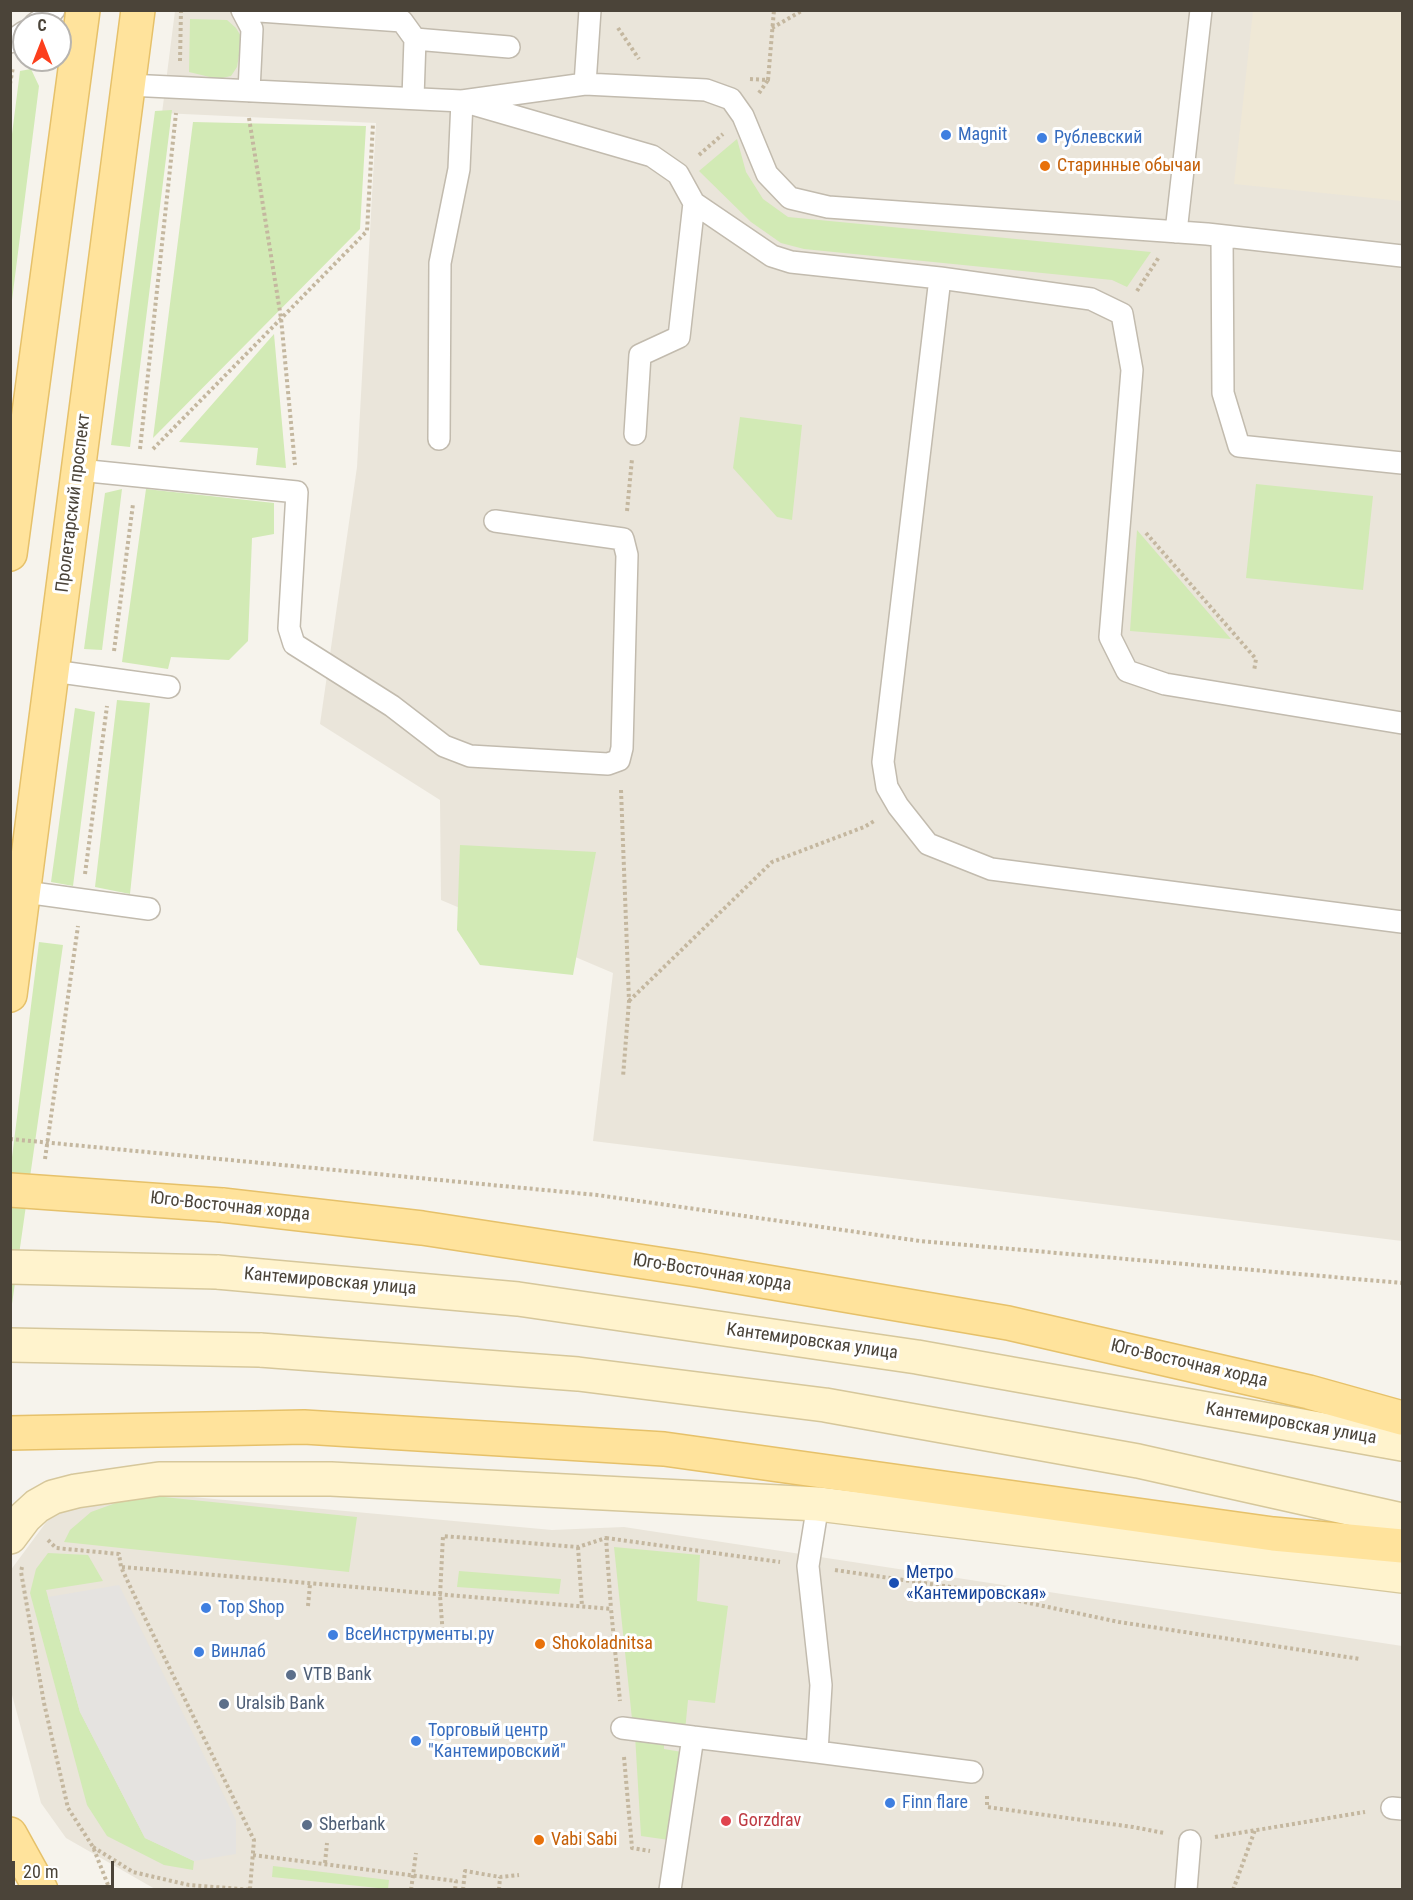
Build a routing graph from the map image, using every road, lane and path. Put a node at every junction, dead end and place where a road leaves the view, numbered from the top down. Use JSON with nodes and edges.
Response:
{"nodes":[{"id":1,"x":83,"y":10,"type":"edge"},
{"id":2,"x":138,"y":10,"type":"edge"},
{"id":3,"x":181,"y":10,"type":"edge"},
{"id":4,"x":244,"y":10,"type":"edge"},
{"id":5,"x":590,"y":10,"type":"edge"},
{"id":6,"x":774,"y":10,"type":"edge"},
{"id":7,"x":803,"y":10,"type":"edge"},
{"id":8,"x":1201,"y":10,"type":"edge"},
{"id":9,"x":611,"y":19,"type":"dead end"},
{"id":10,"x":772,"y":28,"type":"junction"},
{"id":11,"x":415,"y":39,"type":"junction"},
{"id":12,"x":509,"y":47,"type":"dead end"},
{"id":13,"x":642,"y":63,"type":"dead end"},
{"id":14,"x":746,"y":79,"type":"dead end"},
{"id":15,"x":585,"y":84,"type":"junction"},
{"id":16,"x":128,"y":85,"type":"junction"},
{"id":17,"x":179,"y":88,"type":"junction"},
{"id":18,"x":375,"y":96,"type":"junction"},
{"id":19,"x":413,"y":98,"type":"junction"},
{"id":20,"x":248,"y":100,"type":"junction"},
{"id":21,"x":462,"y":101,"type":"junction"},
{"id":22,"x":743,"y":116,"type":"junction"},
{"id":23,"x":678,"y":174,"type":"junction"},
{"id":24,"x":694,"y":203,"type":"junction"},
{"id":25,"x":1176,"y":232,"type":"junction"},
{"id":26,"x":1222,"y":236,"type":"junction"},
{"id":27,"x":1402,"y":256,"type":"edge"},
{"id":28,"x":940,"y":278,"type":"junction"},
{"id":29,"x":1122,"y":314,"type":"junction"},
{"id":30,"x":281,"y":318,"type":"junction"},
{"id":31,"x":635,"y":434,"type":"dead end"},
{"id":32,"x":439,"y":439,"type":"dead end"},
{"id":33,"x":1402,"y":463,"type":"edge"},
{"id":34,"x":631,"y":465,"type":"dead end"},
{"id":35,"x":79,"y":470,"type":"junction"},
{"id":36,"x":137,"y":472,"type":"junction"},
{"id":37,"x":297,"y":492,"type":"junction"},
{"id":38,"x":1122,"y":505,"type":"junction"},
{"id":39,"x":627,"y":517,"type":"dead end"},
{"id":40,"x":495,"y":520,"type":"dead end"},
{"id":41,"x":10,"y":554,"type":"edge"},
{"id":42,"x":53,"y":671,"type":"junction"},
{"id":43,"x":110,"y":680,"type":"junction"},
{"id":44,"x":169,"y":687,"type":"dead end"},
{"id":45,"x":1251,"y":698,"type":"junction"},
{"id":46,"x":1402,"y":723,"type":"edge"},
{"id":47,"x":620,"y":760,"type":"junction"},
{"id":48,"x":864,"y":826,"type":"dead end"},
{"id":49,"x":25,"y":892,"type":"junction"},
{"id":50,"x":81,"y":902,"type":"junction"},
{"id":51,"x":149,"y":909,"type":"dead end"},
{"id":52,"x":1402,"y":922,"type":"edge"},
{"id":53,"x":10,"y":995,"type":"edge"},
{"id":54,"x":629,"y":1001,"type":"junction"},
{"id":55,"x":623,"y":1077,"type":"dead end"},
{"id":56,"x":10,"y":1139,"type":"edge"},
{"id":57,"x":48,"y":1142,"type":"junction"},
{"id":58,"x":44,"y":1166,"type":"dead end"},
{"id":59,"x":10,"y":1190,"type":"edge"},
{"id":60,"x":10,"y":1266,"type":"edge"},
{"id":61,"x":1402,"y":1283,"type":"edge"},
{"id":62,"x":10,"y":1345,"type":"edge"},
{"id":63,"x":1402,"y":1418,"type":"edge"},
{"id":64,"x":10,"y":1433,"type":"edge"},
{"id":65,"x":1402,"y":1444,"type":"edge"},
{"id":66,"x":818,"y":1504,"type":"junction"},
{"id":67,"x":1402,"y":1520,"type":"edge"},
{"id":68,"x":43,"y":1535,"type":"dead end"},
{"id":69,"x":1402,"y":1546,"type":"edge"},
{"id":70,"x":578,"y":1547,"type":"junction"},
{"id":71,"x":17,"y":1550,"type":"edge"},
{"id":72,"x":121,"y":1567,"type":"junction"},
{"id":73,"x":1402,"y":1576,"type":"edge"},
{"id":74,"x":310,"y":1584,"type":"junction"},
{"id":75,"x":958,"y":1588,"type":"dead end"},
{"id":76,"x":440,"y":1596,"type":"junction"},
{"id":77,"x":308,"y":1606,"type":"dead end"},
{"id":78,"x":582,"y":1606,"type":"junction"},
{"id":79,"x":611,"y":1609,"type":"junction"},
{"id":80,"x":443,"y":1636,"type":"dead end"},
{"id":81,"x":1360,"y":1659,"type":"dead end"},
{"id":82,"x":622,"y":1728,"type":"junction"},
{"id":83,"x":693,"y":1737,"type":"junction"},
{"id":84,"x":817,"y":1752,"type":"junction"},
{"id":85,"x":972,"y":1772,"type":"joint"},
{"id":86,"x":1397,"y":1808,"type":"edge"},
{"id":87,"x":1255,"y":1830,"type":"junction"},
{"id":88,"x":10,"y":1834,"type":"edge"},
{"id":89,"x":1190,"y":1841,"type":"junction"},
{"id":90,"x":327,"y":1843,"type":"dead end"},
{"id":91,"x":93,"y":1847,"type":"junction"},
{"id":92,"x":632,"y":1848,"type":"dead end"},
{"id":93,"x":416,"y":1853,"type":"dead end"},
{"id":94,"x":253,"y":1855,"type":"junction"},
{"id":95,"x":325,"y":1863,"type":"junction"},
{"id":96,"x":413,"y":1875,"type":"junction"},
{"id":97,"x":519,"y":1875,"type":"dead end"},
{"id":98,"x":500,"y":1876,"type":"junction"},
{"id":99,"x":251,"y":1889,"type":"edge"},
{"id":100,"x":41,"y":1890,"type":"edge"},
{"id":101,"x":110,"y":1890,"type":"edge"},
{"id":102,"x":411,"y":1890,"type":"edge"},
{"id":103,"x":455,"y":1890,"type":"edge"},
{"id":104,"x":463,"y":1890,"type":"edge"},
{"id":105,"x":499,"y":1890,"type":"edge"},
{"id":106,"x":670,"y":1890,"type":"edge"},
{"id":107,"x":1186,"y":1890,"type":"edge"},
{"id":108,"x":1233,"y":1890,"type":"edge"}],
"edges":[{"from":1,"to":41,"type":"main road"},
{"from":2,"to":16,"type":"main road","name":"Пролетарский проспект"},
{"from":3,"to":17,"type":"path"},
{"from":4,"to":11,"type":"lane"},
{"from":4,"to":20,"type":"lane"},
{"from":5,"to":15,"type":"lane"},
{"from":6,"to":10,"type":"path"},
{"from":7,"to":10,"type":"path"},
{"from":8,"to":25,"type":"lane"},
{"from":9,"to":13,"type":"path"},
{"from":10,"to":14,"type":"path"},
{"from":11,"to":12,"type":"lane"},
{"from":11,"to":19,"type":"lane"},
{"from":15,"to":21,"type":"lane"},
{"from":15,"to":22,"type":"lane"},
{"from":16,"to":17,"type":"lane"},
{"from":16,"to":35,"type":"main road","name":"Пролетарский проспект"},
{"from":17,"to":20,"type":"lane"},
{"from":17,"to":36,"type":"path"},
{"from":18,"to":19,"type":"lane"},
{"from":18,"to":20,"type":"lane"},
{"from":18,"to":30,"type":"path"},
{"from":19,"to":21,"type":"lane"},
{"from":20,"to":30,"type":"path"},
{"from":21,"to":23,"type":"lane"},
{"from":21,"to":32,"type":"lane"},
{"from":22,"to":23,"type":"path"},
{"from":22,"to":25,"type":"lane"},
{"from":23,"to":24,"type":"lane"},
{"from":24,"to":28,"type":"lane"},
{"from":24,"to":31,"type":"lane"},
{"from":25,"to":26,"type":"lane"},
{"from":25,"to":29,"type":"path"},
{"from":26,"to":27,"type":"lane"},
{"from":26,"to":33,"type":"lane"},
{"from":28,"to":29,"type":"lane"},
{"from":28,"to":52,"type":"lane"},
{"from":29,"to":38,"type":"lane"},
{"from":30,"to":36,"type":"path"},
{"from":30,"to":37,"type":"path"},
{"from":34,"to":39,"type":"path"},
{"from":35,"to":36,"type":"lane"},
{"from":35,"to":42,"type":"main road","name":"Пролетарский проспект"},
{"from":36,"to":37,"type":"lane"},
{"from":36,"to":43,"type":"path"},
{"from":37,"to":47,"type":"lane"},
{"from":38,"to":45,"type":"path"},
{"from":38,"to":45,"type":"lane"},
{"from":40,"to":47,"type":"lane"},
{"from":42,"to":43,"type":"lane"},
{"from":42,"to":49,"type":"main road","name":"Пролетарский проспект"},
{"from":43,"to":44,"type":"lane"},
{"from":43,"to":50,"type":"path"},
{"from":45,"to":46,"type":"lane"},
{"from":47,"to":54,"type":"path"},
{"from":48,"to":54,"type":"path"},
{"from":49,"to":50,"type":"lane"},
{"from":49,"to":53,"type":"main road","name":"Пролетарский проспект"},
{"from":50,"to":51,"type":"lane"},
{"from":50,"to":57,"type":"path"},
{"from":54,"to":55,"type":"path"},
{"from":56,"to":57,"type":"path"},
{"from":57,"to":58,"type":"path"},
{"from":57,"to":61,"type":"path"},
{"from":59,"to":63,"type":"main road","name":"Юго-Восточная хорда","bridge":true},
{"from":60,"to":65,"type":"main road","name":"Кантемировская улица","bridge":true},
{"from":62,"to":67,"type":"main road","bridge":true},
{"from":64,"to":69,"type":"main road"},
{"from":66,"to":71,"type":"main road"},
{"from":66,"to":73,"type":"main road"},
{"from":66,"to":84,"type":"lane"},
{"from":68,"to":72,"type":"path"},
{"from":70,"to":76,"type":"path"},
{"from":70,"to":78,"type":"path"},
{"from":70,"to":79,"type":"path"},
{"from":71,"to":91,"type":"path"},
{"from":72,"to":74,"type":"path"},
{"from":72,"to":94,"type":"path"},
{"from":74,"to":76,"type":"path"},
{"from":74,"to":77,"type":"path"},
{"from":75,"to":81,"type":"path"},
{"from":76,"to":78,"type":"path"},
{"from":76,"to":80,"type":"path"},
{"from":78,"to":79,"type":"path"},
{"from":79,"to":82,"type":"path"},
{"from":82,"to":83,"type":"lane"},
{"from":82,"to":92,"type":"path"},
{"from":83,"to":84,"type":"lane"},
{"from":83,"to":106,"type":"lane"},
{"from":84,"to":85,"type":"lane"},
{"from":85,"to":89,"type":"path"},
{"from":86,"to":87,"type":"path"},
{"from":87,"to":89,"type":"path"},
{"from":87,"to":108,"type":"path"},
{"from":88,"to":100,"type":"main road"},
{"from":89,"to":107,"type":"lane"},
{"from":90,"to":95,"type":"path"},
{"from":91,"to":99,"type":"path"},
{"from":91,"to":101,"type":"path"},
{"from":93,"to":96,"type":"path"},
{"from":94,"to":95,"type":"path"},
{"from":94,"to":99,"type":"path"},
{"from":95,"to":96,"type":"path"},
{"from":96,"to":102,"type":"path"},
{"from":96,"to":103,"type":"path"},
{"from":97,"to":98,"type":"path"},
{"from":98,"to":104,"type":"path"},
{"from":98,"to":105,"type":"path"}]}
